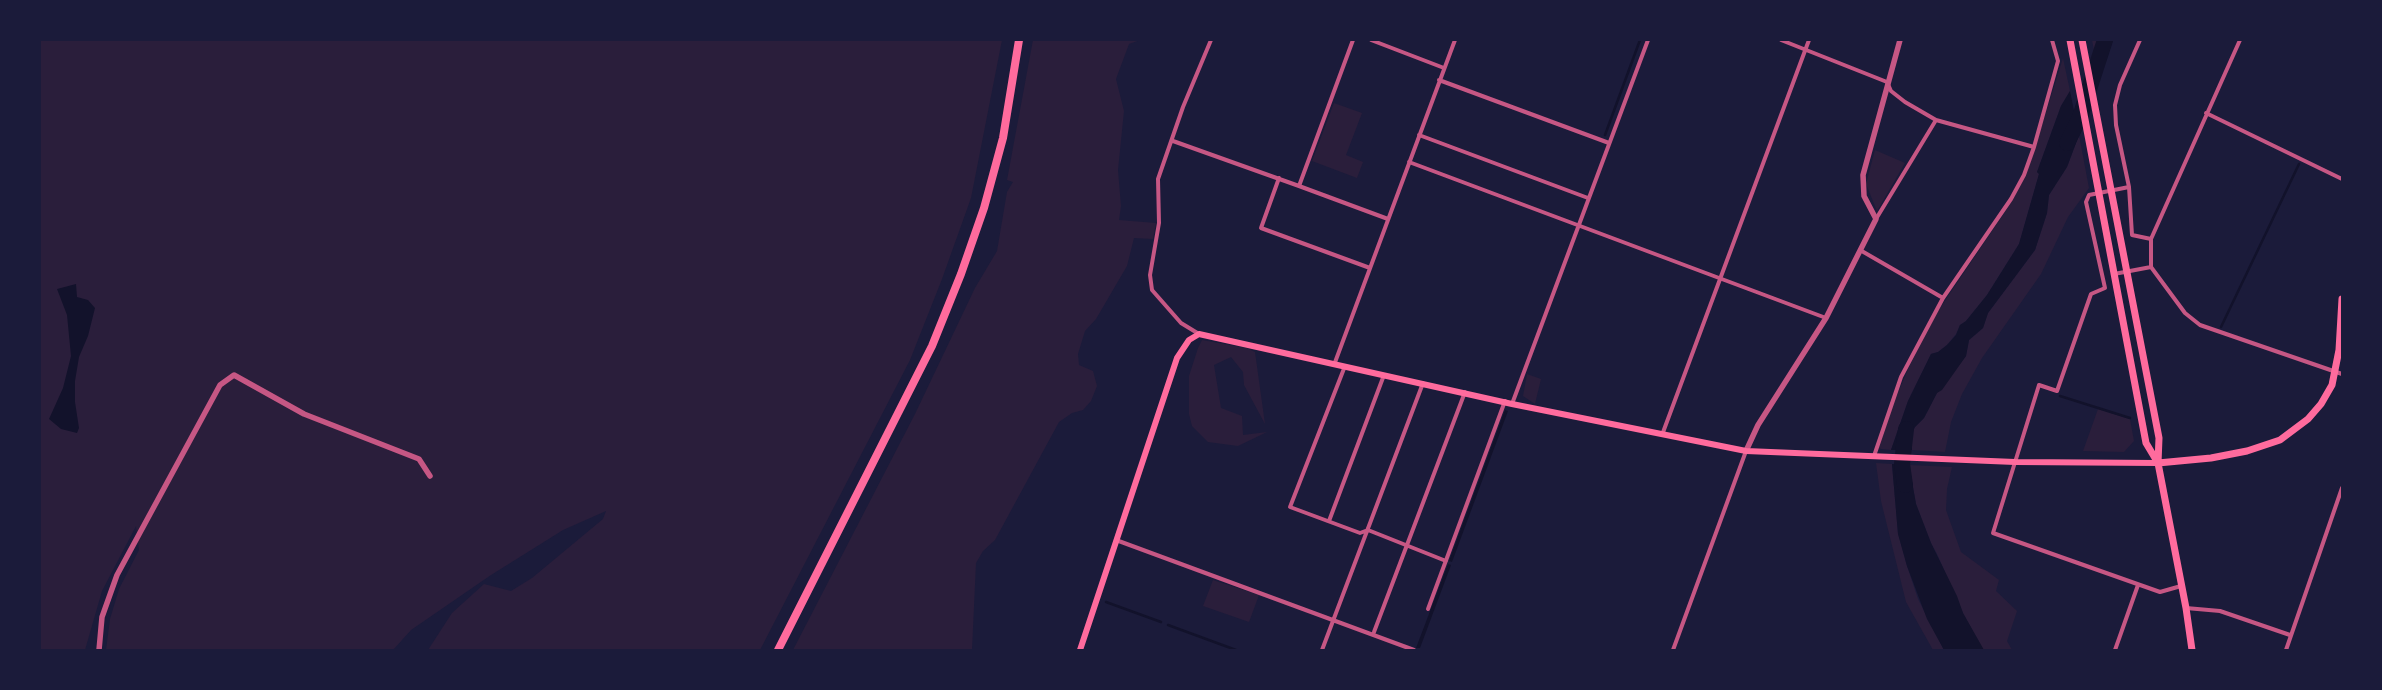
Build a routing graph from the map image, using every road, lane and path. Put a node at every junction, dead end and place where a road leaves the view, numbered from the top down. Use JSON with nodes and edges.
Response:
{"nodes":[{"id":1,"x":1019,"y":40,"type":"edge"},
{"id":2,"x":1211,"y":40,"type":"edge"},
{"id":3,"x":1353,"y":40,"type":"edge"},
{"id":4,"x":1370,"y":40,"type":"edge"},
{"id":5,"x":1455,"y":40,"type":"edge"},
{"id":6,"x":1648,"y":40,"type":"edge"},
{"id":7,"x":1781,"y":40,"type":"edge"},
{"id":8,"x":1809,"y":40,"type":"edge"},
{"id":9,"x":1900,"y":40,"type":"edge"},
{"id":10,"x":2052,"y":40,"type":"edge"},
{"id":11,"x":2070,"y":40,"type":"edge"},
{"id":12,"x":2082,"y":40,"type":"edge"},
{"id":13,"x":2140,"y":40,"type":"edge"},
{"id":14,"x":2240,"y":40,"type":"edge"},
{"id":15,"x":1806,"y":49,"type":"junction"},
{"id":16,"x":1444,"y":68,"type":"junction"},
{"id":17,"x":1439,"y":80,"type":"junction"},
{"id":18,"x":1887,"y":82,"type":"junction"},
{"id":19,"x":2206,"y":113,"type":"junction"},
{"id":20,"x":1936,"y":120,"type":"junction"},
{"id":21,"x":1419,"y":135,"type":"junction"},
{"id":22,"x":1173,"y":141,"type":"junction"},
{"id":23,"x":1609,"y":143,"type":"junction"},
{"id":24,"x":2034,"y":147,"type":"junction"},
{"id":25,"x":1409,"y":162,"type":"junction"},
{"id":26,"x":1279,"y":178,"type":"junction"},
{"id":27,"x":2342,"y":179,"type":"edge"},
{"id":28,"x":1299,"y":186,"type":"junction"},
{"id":29,"x":2129,"y":187,"type":"junction"},
{"id":30,"x":2110,"y":190,"type":"junction"},
{"id":31,"x":2098,"y":193,"type":"junction"},
{"id":32,"x":1588,"y":198,"type":"junction"},
{"id":33,"x":1388,"y":219,"type":"junction"},
{"id":34,"x":1876,"y":219,"type":"junction"},
{"id":35,"x":1578,"y":225,"type":"junction"},
{"id":36,"x":2151,"y":239,"type":"junction"},
{"id":37,"x":1860,"y":250,"type":"junction"},
{"id":38,"x":2152,"y":267,"type":"junction"},
{"id":39,"x":1370,"y":268,"type":"junction"},
{"id":40,"x":2126,"y":272,"type":"junction"},
{"id":41,"x":2114,"y":274,"type":"junction"},
{"id":42,"x":1720,"y":280,"type":"junction"},
{"id":43,"x":1943,"y":298,"type":"junction"},
{"id":44,"x":2342,"y":299,"type":"edge"},
{"id":45,"x":1826,"y":318,"type":"junction"},
{"id":46,"x":1199,"y":334,"type":"junction"},
{"id":47,"x":1334,"y":365,"type":"junction"},
{"id":48,"x":1345,"y":366,"type":"junction"},
{"id":49,"x":2339,"y":373,"type":"edge"},
{"id":50,"x":1384,"y":375,"type":"junction"},
{"id":51,"x":1423,"y":383,"type":"junction"},
{"id":52,"x":1465,"y":392,"type":"junction"},
{"id":53,"x":1505,"y":401,"type":"junction"},
{"id":54,"x":1512,"y":404,"type":"junction"},
{"id":55,"x":1662,"y":435,"type":"junction"},
{"id":56,"x":1746,"y":451,"type":"junction"},
{"id":57,"x":1874,"y":456,"type":"junction"},
{"id":58,"x":2015,"y":462,"type":"junction"},
{"id":59,"x":2158,"y":463,"type":"junction"},
{"id":60,"x":430,"y":476,"type":"dead end"},
{"id":61,"x":2342,"y":488,"type":"edge"},
{"id":62,"x":1328,"y":521,"type":"junction"},
{"id":63,"x":1368,"y":530,"type":"junction"},
{"id":64,"x":1116,"y":540,"type":"junction"},
{"id":65,"x":1408,"y":545,"type":"junction"},
{"id":66,"x":1446,"y":561,"type":"junction"},
{"id":67,"x":2138,"y":584,"type":"junction"},
{"id":68,"x":2182,"y":586,"type":"junction"},
{"id":69,"x":2186,"y":608,"type":"junction"},
{"id":70,"x":1428,"y":609,"type":"dead end"},
{"id":71,"x":1333,"y":621,"type":"junction"},
{"id":72,"x":1374,"y":632,"type":"dead end"},
{"id":73,"x":2290,"y":635,"type":"junction"},
{"id":74,"x":99,"y":650,"type":"edge"},
{"id":75,"x":778,"y":650,"type":"edge"},
{"id":76,"x":1080,"y":650,"type":"edge"},
{"id":77,"x":1322,"y":650,"type":"edge"},
{"id":78,"x":1414,"y":650,"type":"edge"},
{"id":79,"x":1673,"y":650,"type":"edge"},
{"id":80,"x":2115,"y":650,"type":"edge"},
{"id":81,"x":2192,"y":650,"type":"edge"},
{"id":82,"x":2286,"y":650,"type":"edge"}],
"edges":[{"from":1,"to":75,"type":"highway"},
{"from":2,"to":22,"type":"street"},
{"from":3,"to":28,"type":"street"},
{"from":4,"to":16,"type":"street"},
{"from":5,"to":16,"type":"street"},
{"from":6,"to":23,"type":"street"},
{"from":7,"to":15,"type":"street"},
{"from":8,"to":15,"type":"street"},
{"from":9,"to":18,"type":"street"},
{"from":10,"to":24,"type":"street"},
{"from":11,"to":31,"type":"highway"},
{"from":12,"to":30,"type":"highway"},
{"from":13,"to":29,"type":"street"},
{"from":14,"to":19,"type":"street"},
{"from":15,"to":18,"type":"street"},
{"from":15,"to":42,"type":"street"},
{"from":16,"to":17,"type":"street"},
{"from":17,"to":21,"type":"street"},
{"from":17,"to":23,"type":"street"},
{"from":18,"to":20,"type":"street"},
{"from":18,"to":34,"type":"street"},
{"from":19,"to":27,"type":"street"},
{"from":19,"to":36,"type":"street"},
{"from":20,"to":24,"type":"street"},
{"from":20,"to":34,"type":"street"},
{"from":21,"to":25,"type":"street"},
{"from":21,"to":32,"type":"street"},
{"from":22,"to":26,"type":"street"},
{"from":22,"to":46,"type":"street"},
{"from":23,"to":32,"type":"street"},
{"from":24,"to":43,"type":"street"},
{"from":25,"to":33,"type":"street"},
{"from":25,"to":35,"type":"street"},
{"from":26,"to":28,"type":"street"},
{"from":26,"to":39,"type":"street"},
{"from":28,"to":33,"type":"street"},
{"from":29,"to":30,"type":"street"},
{"from":29,"to":36,"type":"street"},
{"from":30,"to":31,"type":"street"},
{"from":30,"to":40,"type":"highway"},
{"from":31,"to":41,"type":"highway"},
{"from":31,"to":58,"type":"street"},
{"from":32,"to":35,"type":"street"},
{"from":33,"to":39,"type":"street"},
{"from":34,"to":37,"type":"street"},
{"from":35,"to":42,"type":"street"},
{"from":35,"to":54,"type":"street"},
{"from":36,"to":38,"type":"street"},
{"from":37,"to":43,"type":"street"},
{"from":37,"to":45,"type":"street"},
{"from":38,"to":40,"type":"street"},
{"from":38,"to":49,"type":"street"},
{"from":39,"to":47,"type":"street"},
{"from":40,"to":41,"type":"street"},
{"from":40,"to":59,"type":"highway"},
{"from":41,"to":59,"type":"highway"},
{"from":42,"to":45,"type":"street"},
{"from":42,"to":55,"type":"street"},
{"from":43,"to":57,"type":"street"},
{"from":44,"to":49,"type":"highway"},
{"from":45,"to":56,"type":"street"},
{"from":46,"to":47,"type":"main road"},
{"from":46,"to":64,"type":"main road"},
{"from":47,"to":48,"type":"main road"},
{"from":48,"to":50,"type":"main road"},
{"from":48,"to":62,"type":"street"},
{"from":49,"to":59,"type":"highway"},
{"from":50,"to":51,"type":"main road"},
{"from":50,"to":62,"type":"street"},
{"from":51,"to":52,"type":"main road"},
{"from":51,"to":63,"type":"street"},
{"from":52,"to":53,"type":"main road"},
{"from":52,"to":65,"type":"street"},
{"from":53,"to":54,"type":"main road"},
{"from":53,"to":66,"type":"street"},
{"from":54,"to":55,"type":"main road"},
{"from":55,"to":56,"type":"main road"},
{"from":56,"to":57,"type":"main road"},
{"from":56,"to":79,"type":"street"},
{"from":57,"to":58,"type":"main road"},
{"from":58,"to":59,"type":"main road"},
{"from":58,"to":67,"type":"street"},
{"from":59,"to":68,"type":"highway"},
{"from":60,"to":74,"type":"street"},
{"from":61,"to":73,"type":"street"},
{"from":62,"to":63,"type":"street"},
{"from":63,"to":65,"type":"street"},
{"from":63,"to":71,"type":"street"},
{"from":64,"to":71,"type":"street"},
{"from":64,"to":76,"type":"main road"},
{"from":65,"to":66,"type":"street"},
{"from":65,"to":72,"type":"street"},
{"from":66,"to":70,"type":"street"},
{"from":67,"to":68,"type":"street"},
{"from":67,"to":80,"type":"street"},
{"from":68,"to":69,"type":"highway"},
{"from":69,"to":73,"type":"street"},
{"from":69,"to":81,"type":"highway"},
{"from":71,"to":77,"type":"street"},
{"from":71,"to":78,"type":"street"},
{"from":73,"to":82,"type":"street"}]}
